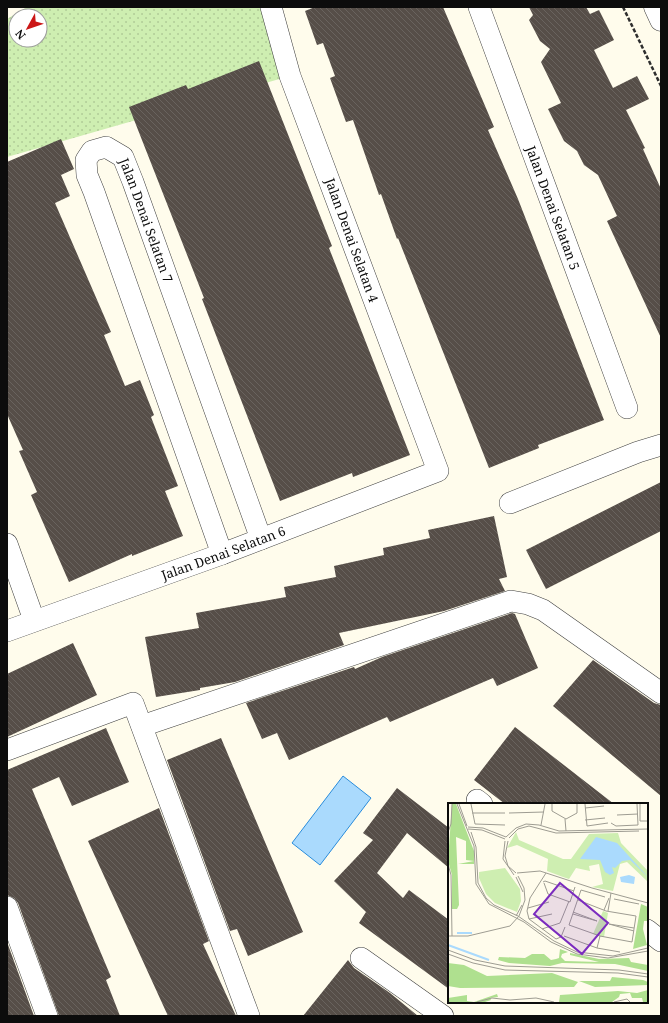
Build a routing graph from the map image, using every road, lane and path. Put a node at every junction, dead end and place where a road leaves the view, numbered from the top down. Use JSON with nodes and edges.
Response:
{"nodes":[{"id":1,"x":271,"y":7,"type":"edge"},
{"id":2,"x":479,"y":7,"type":"edge"},
{"id":3,"x":623,"y":7,"type":"edge"},
{"id":4,"x":655,"y":7,"type":"edge"},
{"id":5,"x":661,"y":20,"type":"edge"},
{"id":6,"x":661,"y":86,"type":"edge"},
{"id":7,"x":627,"y":408,"type":"dead end"},
{"id":8,"x":661,"y":445,"type":"edge"},
{"id":9,"x":438,"y":471,"type":"joint"},
{"id":10,"x":510,"y":502,"type":"dead end"},
{"id":11,"x":261,"y":539,"type":"junction"},
{"id":12,"x":7,"y":544,"type":"edge"},
{"id":13,"x":222,"y":554,"type":"junction"},
{"id":14,"x":34,"y":620,"type":"junction"},
{"id":15,"x":7,"y":631,"type":"edge"},
{"id":16,"x":661,"y":694,"type":"edge"},
{"id":17,"x":142,"y":726,"type":"junction"},
{"id":18,"x":7,"y":750,"type":"edge"},
{"id":19,"x":7,"y":907,"type":"edge"},
{"id":20,"x":648,"y":931,"type":"edge"},
{"id":21,"x":661,"y":941,"type":"edge"},
{"id":22,"x":361,"y":958,"type":"dead end"},
{"id":23,"x":47,"y":1016,"type":"edge"},
{"id":24,"x":249,"y":1016,"type":"edge"},
{"id":25,"x":443,"y":1016,"type":"edge"}],
"edges":[{"from":1,"to":9,"type":"street","name":"Jalan Denai Selatan 4"},
{"from":2,"to":7,"type":"street","name":"Jalan Denai Selatan 5"},
{"from":3,"to":6,"type":"path"},
{"from":4,"to":5,"type":"street"},
{"from":8,"to":10,"type":"street"},
{"from":9,"to":11,"type":"street","name":"Jalan Denai Selatan 6"},
{"from":11,"to":13,"type":"street","name":"Jalan Denai Selatan 6"},
{"from":11,"to":13,"type":"street","name":"Jalan Denai Selatan 7"},
{"from":12,"to":14,"type":"street"},
{"from":13,"to":14,"type":"street","name":"Jalan Denai Selatan 6"},
{"from":14,"to":15,"type":"street","name":"Jalan Denai Selatan 6"},
{"from":16,"to":17,"type":"street"},
{"from":17,"to":18,"type":"street"},
{"from":17,"to":24,"type":"street"},
{"from":19,"to":23,"type":"street"},
{"from":20,"to":21,"type":"street"},
{"from":22,"to":25,"type":"street"}]}
